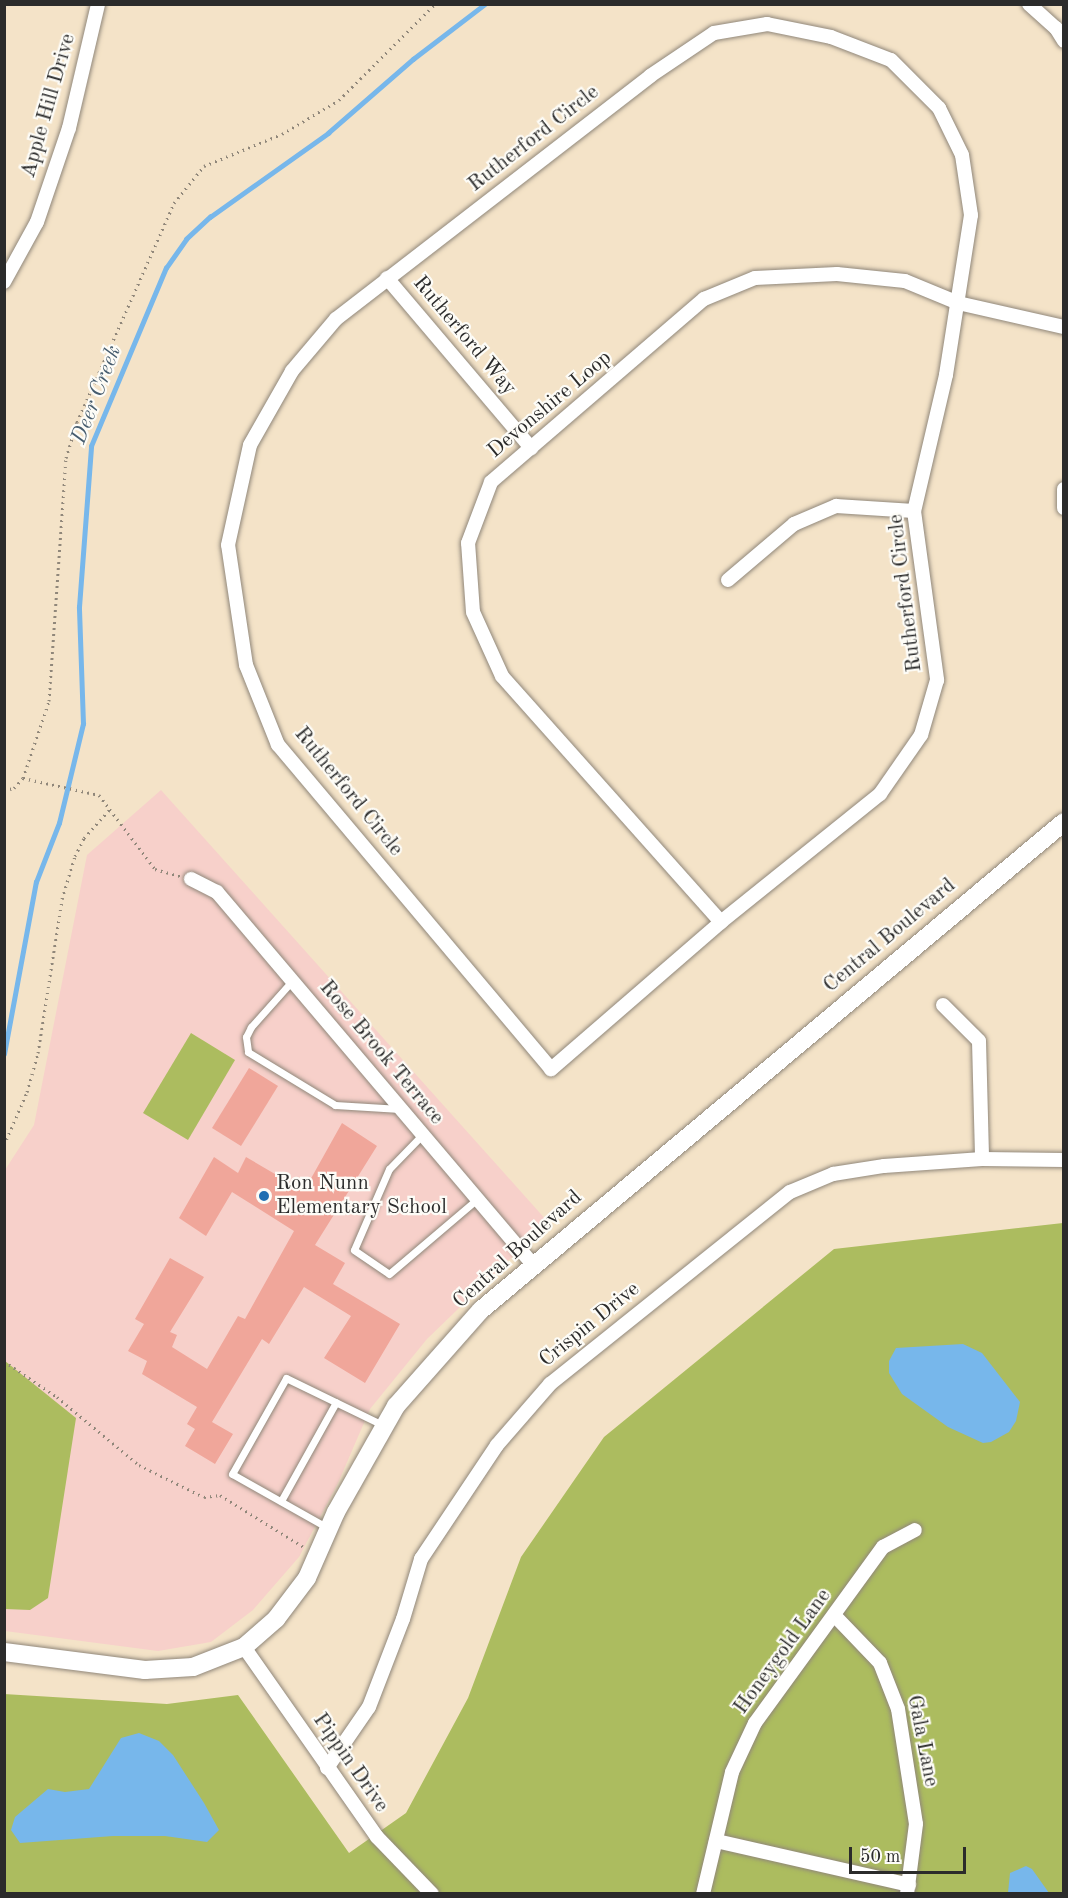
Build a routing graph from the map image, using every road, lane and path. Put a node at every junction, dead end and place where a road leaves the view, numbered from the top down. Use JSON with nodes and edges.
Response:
{"nodes":[{"id":1,"x":98,"y":4,"type":"edge"},
{"id":2,"x":435,"y":4,"type":"edge"},
{"id":3,"x":1029,"y":4,"type":"edge"},
{"id":4,"x":1064,"y":41,"type":"edge"},
{"id":5,"x":387,"y":278,"type":"junction"},
{"id":6,"x":4,"y":282,"type":"edge"},
{"id":7,"x":958,"y":303,"type":"junction"},
{"id":8,"x":1064,"y":327,"type":"edge"},
{"id":9,"x":531,"y":448,"type":"junction"},
{"id":10,"x":1064,"y":489,"type":"edge"},
{"id":11,"x":1064,"y":508,"type":"edge"},
{"id":12,"x":914,"y":511,"type":"junction"},
{"id":13,"x":728,"y":580,"type":"dead end"},
{"id":14,"x":23,"y":778,"type":"junction"},
{"id":15,"x":4,"y":790,"type":"edge"},
{"id":16,"x":110,"y":809,"type":"junction"},
{"id":17,"x":1064,"y":822,"type":"edge"},
{"id":18,"x":190,"y":879,"type":"joint"},
{"id":19,"x":721,"y":922,"type":"junction"},
{"id":20,"x":292,"y":981,"type":"junction"},
{"id":21,"x":942,"y":1005,"type":"dead end"},
{"id":22,"x":400,"y":1109,"type":"junction"},
{"id":23,"x":422,"y":1135,"type":"junction"},
{"id":24,"x":4,"y":1145,"type":"edge"},
{"id":25,"x":981,"y":1159,"type":"junction"},
{"id":26,"x":1064,"y":1160,"type":"edge"},
{"id":27,"x":477,"y":1199,"type":"junction"},
{"id":28,"x":532,"y":1264,"type":"junction"},
{"id":29,"x":4,"y":1361,"type":"edge"},
{"id":30,"x":336,"y":1402,"type":"junction"},
{"id":31,"x":385,"y":1426,"type":"junction"},
{"id":32,"x":281,"y":1501,"type":"junction"},
{"id":33,"x":329,"y":1528,"type":"junction"},
{"id":34,"x":915,"y":1530,"type":"dead end"},
{"id":35,"x":318,"y":1554,"type":"junction"},
{"id":36,"x":835,"y":1616,"type":"junction"},
{"id":37,"x":244,"y":1647,"type":"junction"},
{"id":38,"x":4,"y":1652,"type":"edge"},
{"id":39,"x":327,"y":1768,"type":"junction"},
{"id":40,"x":716,"y":1841,"type":"junction"},
{"id":41,"x":908,"y":1889,"type":"edge"},
{"id":42,"x":432,"y":1893,"type":"edge"},
{"id":43,"x":703,"y":1893,"type":"edge"}],
"edges":[{"from":1,"to":6,"type":"street","name":"Apple Hill Drive"},
{"from":2,"to":14,"type":"path"},
{"from":3,"to":4,"type":"street"},
{"from":5,"to":7,"type":"street","name":"Rutherford Circle"},
{"from":5,"to":9,"type":"street","name":"Rutherford Way"},
{"from":5,"to":19,"type":"street","name":"Rutherford Circle"},
{"from":7,"to":8,"type":"street","name":"Devonshire Loop"},
{"from":7,"to":9,"type":"street","name":"Devonshire Loop"},
{"from":7,"to":12,"type":"street","name":"Rutherford Circle"},
{"from":9,"to":19,"type":"street","name":"Devonshire Loop"},
{"from":10,"to":11,"type":"street"},
{"from":12,"to":13,"type":"street"},
{"from":12,"to":19,"type":"street","name":"Rutherford Circle"},
{"from":14,"to":15,"type":"path"},
{"from":14,"to":16,"type":"path"},
{"from":16,"to":18,"type":"path"},
{"from":16,"to":24,"type":"path"},
{"from":17,"to":28,"type":"street","name":"Central Boulevard"},
{"from":18,"to":20,"type":"street","name":"Rose Brook Terrace"},
{"from":20,"to":22,"type":"street","name":"Rose Brook Terrace"},
{"from":20,"to":22,"type":"lane"},
{"from":21,"to":25,"type":"street"},
{"from":22,"to":23,"type":"street","name":"Rose Brook Terrace"},
{"from":23,"to":27,"type":"street","name":"Rose Brook Terrace"},
{"from":23,"to":27,"type":"lane"},
{"from":25,"to":26,"type":"street","name":"Crispin Drive"},
{"from":25,"to":39,"type":"street","name":"Crispin Drive"},
{"from":27,"to":28,"type":"street","name":"Rose Brook Terrace"},
{"from":28,"to":31,"type":"street","name":"Central Boulevard"},
{"from":29,"to":35,"type":"path"},
{"from":30,"to":31,"type":"lane"},
{"from":30,"to":32,"type":"lane"},
{"from":30,"to":32,"type":"lane"},
{"from":31,"to":33,"type":"street","name":"Central Boulevard"},
{"from":32,"to":33,"type":"lane"},
{"from":33,"to":35,"type":"street","name":"Central Boulevard"},
{"from":34,"to":36,"type":"street","name":"Honeygold Lane"},
{"from":35,"to":37,"type":"street","name":"Central Boulevard"},
{"from":36,"to":40,"type":"street","name":"Honeygold Lane"},
{"from":36,"to":41,"type":"street","name":"Gala Lane"},
{"from":37,"to":38,"type":"street","name":"Central Boulevard"},
{"from":37,"to":39,"type":"street","name":"Pippin Drive"},
{"from":39,"to":42,"type":"street","name":"Pippin Drive"},
{"from":40,"to":41,"type":"street"},
{"from":40,"to":43,"type":"street","name":"Honeygold Lane"}]}
